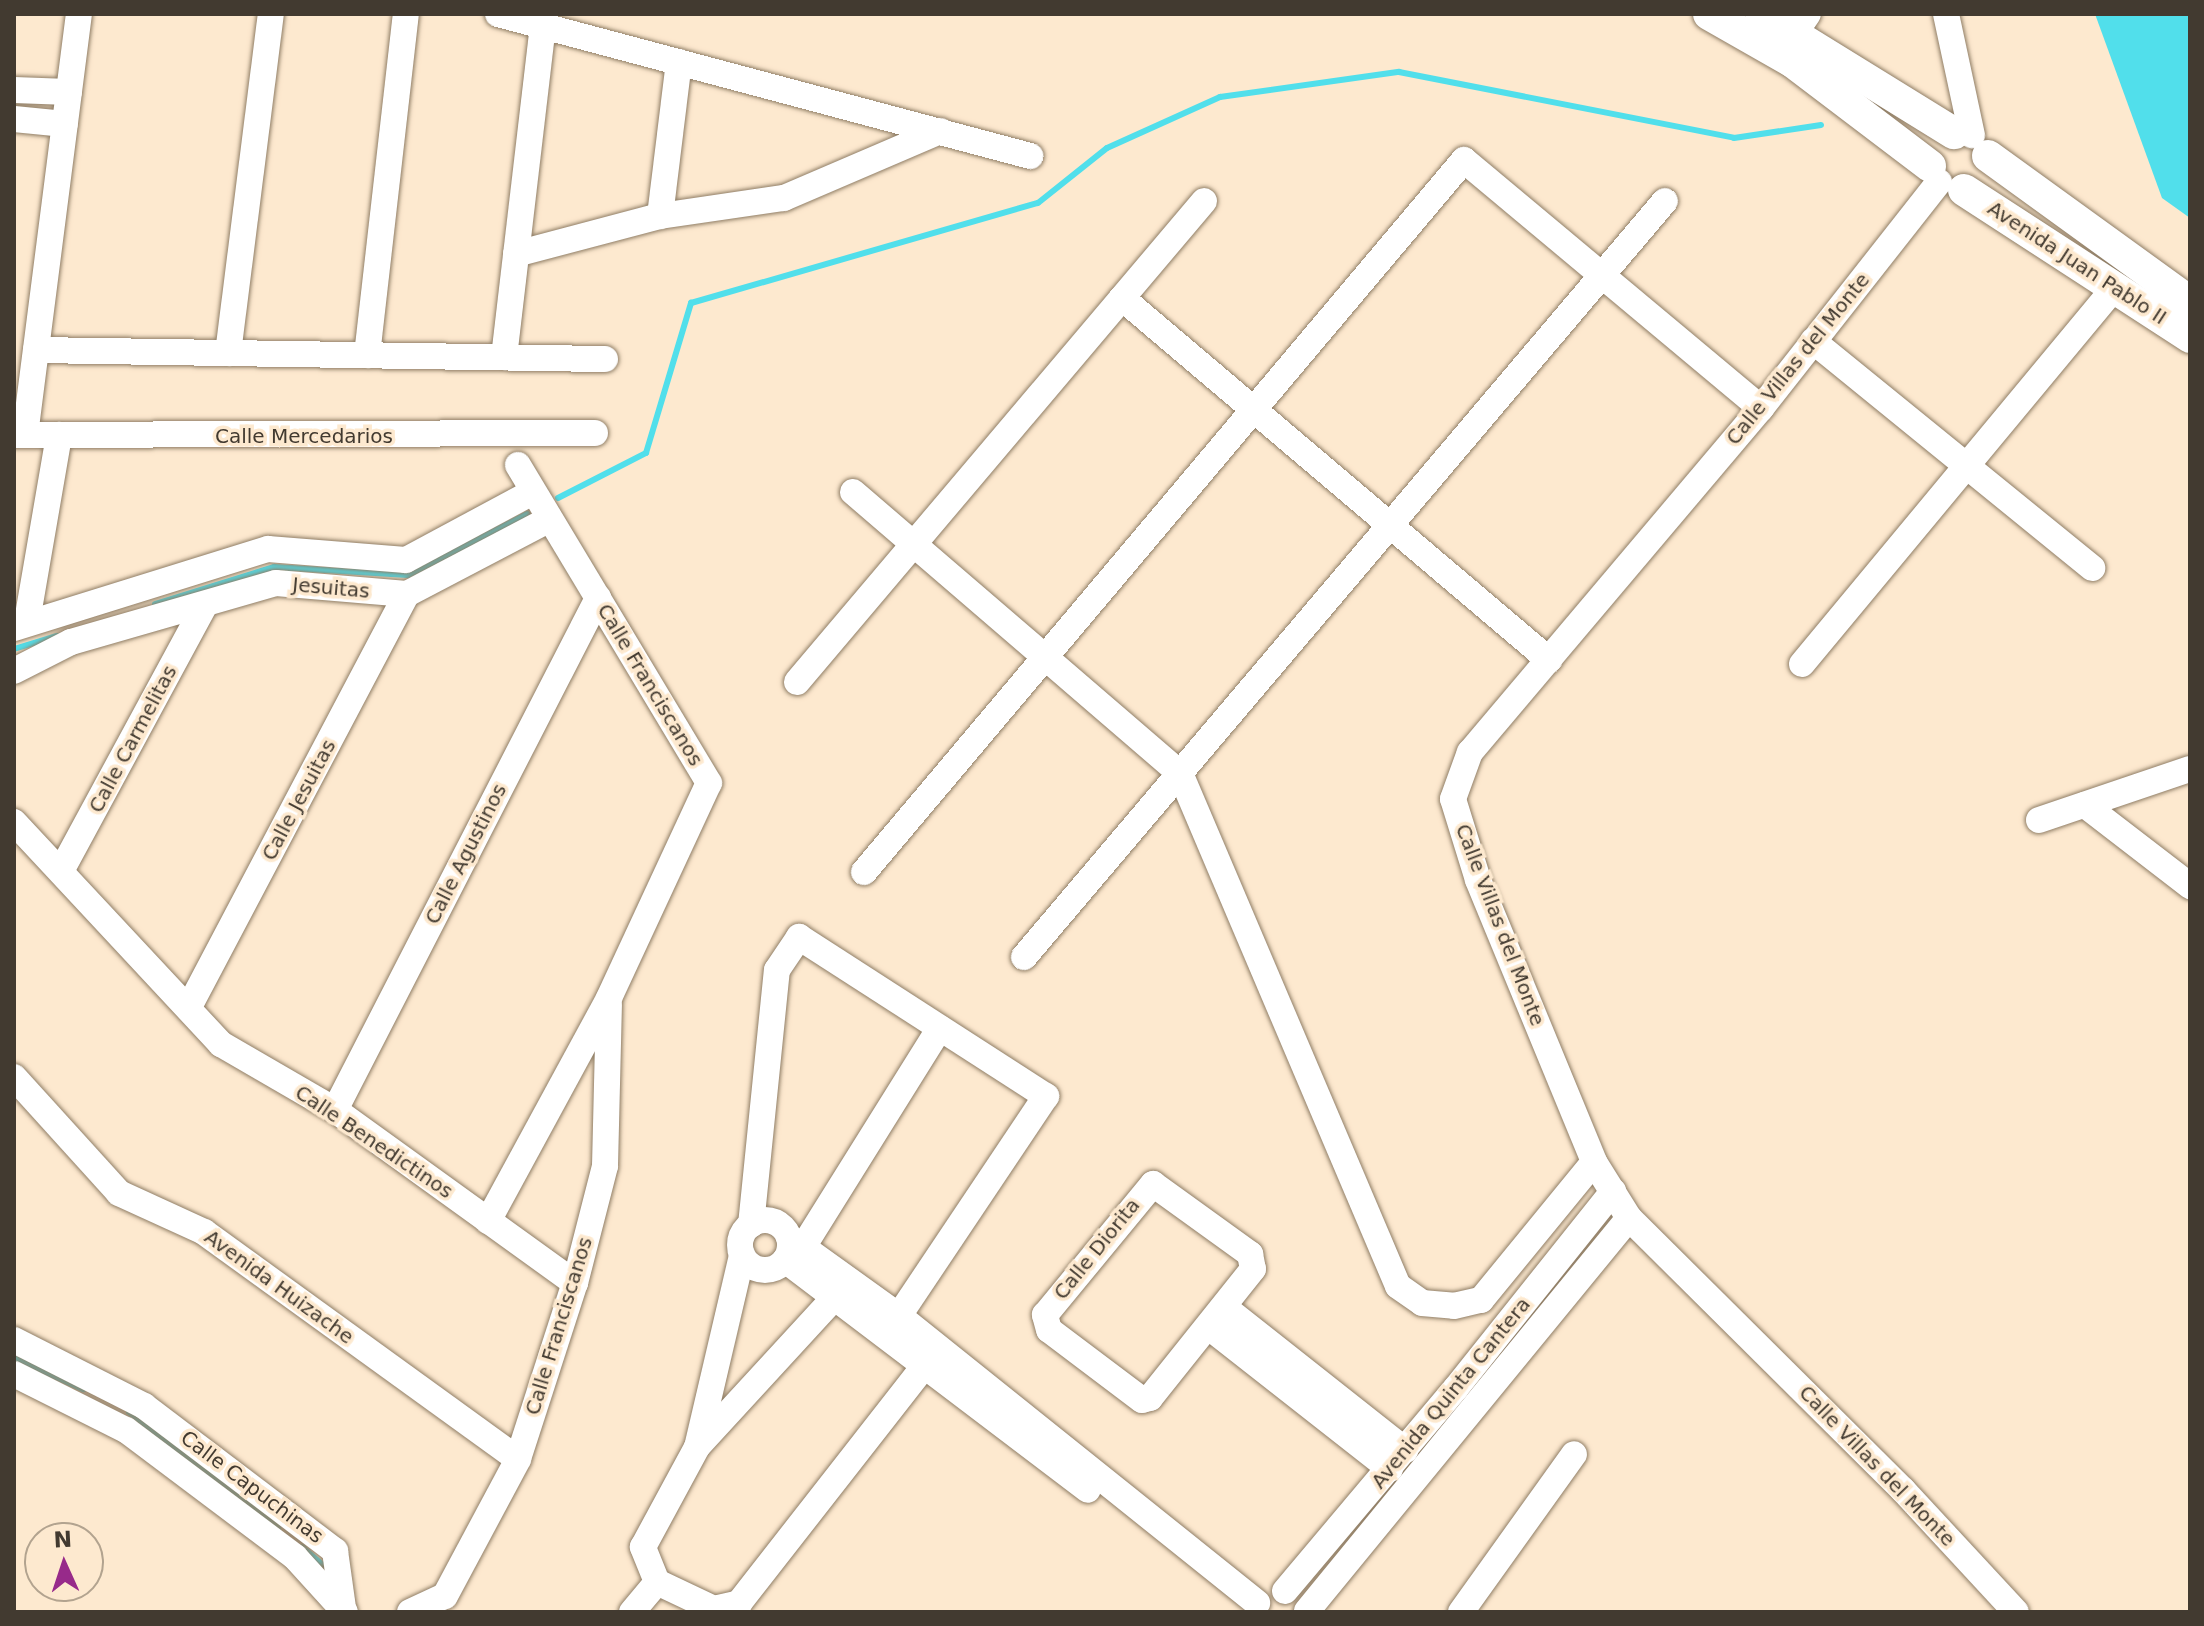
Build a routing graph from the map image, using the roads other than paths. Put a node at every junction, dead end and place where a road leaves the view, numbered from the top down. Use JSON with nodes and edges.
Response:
{"nodes":[{"id":1,"x":79,"y":14,"type":"edge"},
{"id":2,"x":271,"y":14,"type":"edge"},
{"id":3,"x":406,"y":14,"type":"edge"},
{"id":4,"x":498,"y":14,"type":"edge"},
{"id":5,"x":1709,"y":14,"type":"edge"},
{"id":6,"x":1761,"y":14,"type":"edge"},
{"id":7,"x":1946,"y":14,"type":"edge"},
{"id":8,"x":1801,"y":24,"type":"edge"},
{"id":9,"x":543,"y":26,"type":"junction"},
{"id":10,"x":679,"y":62,"type":"junction"},
{"id":11,"x":14,"y":90,"type":"edge"},
{"id":12,"x":69,"y":92,"type":"junction"},
{"id":13,"x":14,"y":119,"type":"edge"},
{"id":14,"x":65,"y":124,"type":"junction"},
{"id":15,"x":940,"y":131,"type":"junction"},
{"id":16,"x":1971,"y":141,"type":"junction"},
{"id":17,"x":1030,"y":156,"type":"dead end"},
{"id":18,"x":1944,"y":179,"type":"junction"},
{"id":19,"x":1204,"y":201,"type":"dead end"},
{"id":20,"x":1665,"y":201,"type":"dead end"},
{"id":21,"x":660,"y":216,"type":"junction"},
{"id":22,"x":516,"y":254,"type":"junction"},
{"id":23,"x":1602,"y":275,"type":"junction"},
{"id":24,"x":2115,"y":287,"type":"junction"},
{"id":25,"x":1122,"y":298,"type":"junction"},
{"id":26,"x":2190,"y":302,"type":"edge"},
{"id":27,"x":2190,"y":337,"type":"edge"},
{"id":28,"x":1813,"y":341,"type":"junction"},
{"id":29,"x":36,"y":350,"type":"junction"},
{"id":30,"x":228,"y":353,"type":"junction"},
{"id":31,"x":367,"y":355,"type":"junction"},
{"id":32,"x":504,"y":357,"type":"junction"},
{"id":33,"x":605,"y":359,"type":"dead end"},
{"id":34,"x":1761,"y":408,"type":"junction"},
{"id":35,"x":1254,"y":409,"type":"junction"},
{"id":36,"x":595,"y":433,"type":"dead end"},
{"id":37,"x":20,"y":435,"type":"edge"},
{"id":38,"x":59,"y":435,"type":"junction"},
{"id":39,"x":518,"y":465,"type":"dead end"},
{"id":40,"x":1966,"y":466,"type":"junction"},
{"id":41,"x":533,"y":492,"type":"junction"},
{"id":42,"x":853,"y":492,"type":"dead end"},
{"id":43,"x":550,"y":519,"type":"junction"},
{"id":44,"x":1390,"y":525,"type":"junction"},
{"id":45,"x":914,"y":544,"type":"junction"},
{"id":46,"x":2092,"y":568,"type":"dead end"},
{"id":47,"x":407,"y":594,"type":"junction"},
{"id":48,"x":598,"y":598,"type":"junction"},
{"id":49,"x":204,"y":607,"type":"junction"},
{"id":50,"x":20,"y":624,"type":"edge"},
{"id":51,"x":1048,"y":654,"type":"junction"},
{"id":52,"x":1549,"y":660,"type":"junction"},
{"id":53,"x":1802,"y":664,"type":"dead end"},
{"id":54,"x":14,"y":671,"type":"edge"},
{"id":55,"x":797,"y":682,"type":"dead end"},
{"id":56,"x":2190,"y":769,"type":"edge"},
{"id":57,"x":1180,"y":773,"type":"junction"},
{"id":58,"x":2085,"y":805,"type":"junction"},
{"id":59,"x":2039,"y":820,"type":"dead end"},
{"id":60,"x":14,"y":822,"type":"edge"},
{"id":61,"x":61,"y":871,"type":"junction"},
{"id":62,"x":864,"y":872,"type":"dead end"},
{"id":63,"x":2190,"y":886,"type":"edge"},
{"id":64,"x":1024,"y":957,"type":"dead end"},
{"id":65,"x":609,"y":998,"type":"junction"},
{"id":66,"x":190,"y":1005,"type":"junction"},
{"id":67,"x":940,"y":1028,"type":"junction"},
{"id":68,"x":14,"y":1077,"type":"edge"},
{"id":69,"x":335,"y":1110,"type":"junction"},
{"id":70,"x":1594,"y":1162,"type":"junction"},
{"id":71,"x":1613,"y":1191,"type":"junction"},
{"id":72,"x":1629,"y":1218,"type":"junction"},
{"id":73,"x":488,"y":1221,"type":"junction"},
{"id":74,"x":751,"y":1225,"type":"junction"},
{"id":75,"x":792,"y":1248,"type":"junction"},
{"id":76,"x":742,"y":1255,"type":"junction"},
{"id":77,"x":575,"y":1283,"type":"junction"},
{"id":78,"x":834,"y":1298,"type":"junction"},
{"id":79,"x":899,"y":1316,"type":"junction"},
{"id":80,"x":1217,"y":1317,"type":"junction"},
{"id":81,"x":14,"y":1340,"type":"edge"},
{"id":82,"x":932,"y":1356,"type":"junction"},
{"id":83,"x":14,"y":1374,"type":"edge"},
{"id":84,"x":697,"y":1447,"type":"junction"},
{"id":85,"x":1574,"y":1454,"type":"dead end"},
{"id":86,"x":518,"y":1459,"type":"junction"},
{"id":87,"x":1397,"y":1459,"type":"junction"},
{"id":88,"x":657,"y":1582,"type":"junction"},
{"id":89,"x":1285,"y":1591,"type":"junction"},
{"id":90,"x":337,"y":1601,"type":"edge"},
{"id":91,"x":1252,"y":1609,"type":"edge"},
{"id":92,"x":1307,"y":1611,"type":"edge"},
{"id":93,"x":410,"y":1612,"type":"edge"},
{"id":94,"x":632,"y":1612,"type":"edge"},
{"id":95,"x":1461,"y":1612,"type":"edge"},
{"id":96,"x":2016,"y":1612,"type":"edge"}],
"edges":[{"from":1,"to":12,"type":"street"},
{"from":2,"to":30,"type":"street"},
{"from":3,"to":31,"type":"street"},
{"from":4,"to":9,"type":"street"},
{"from":5,"to":18,"type":"main road","name":"Avenida Juan Pablo II"},
{"from":6,"to":8,"type":"main road","name":"Avenida Juan Pablo II"},
{"from":7,"to":16,"type":"street"},
{"from":8,"to":16,"type":"main road","name":"Avenida Juan Pablo II"},
{"from":9,"to":10,"type":"street"},
{"from":9,"to":22,"type":"street"},
{"from":10,"to":15,"type":"street"},
{"from":10,"to":21,"type":"street"},
{"from":11,"to":12,"type":"street"},
{"from":12,"to":14,"type":"street"},
{"from":13,"to":14,"type":"street"},
{"from":14,"to":29,"type":"street"},
{"from":15,"to":17,"type":"street"},
{"from":15,"to":21,"type":"street"},
{"from":16,"to":18,"type":"main road"},
{"from":16,"to":18,"type":"main road"},
{"from":16,"to":26,"type":"main road","name":"Avenida Juan Pablo II"},
{"from":18,"to":24,"type":"main road","name":"Avenida Juan Pablo II"},
{"from":18,"to":28,"type":"street","name":"Calle Villas del Monte"},
{"from":19,"to":25,"type":"street"},
{"from":20,"to":23,"type":"street"},
{"from":21,"to":22,"type":"street"},
{"from":22,"to":32,"type":"street"},
{"from":23,"to":34,"type":"street"},
{"from":23,"to":35,"type":"street"},
{"from":23,"to":44,"type":"street"},
{"from":24,"to":27,"type":"main road","name":"Avenida Juan Pablo II"},
{"from":24,"to":40,"type":"street"},
{"from":25,"to":35,"type":"street"},
{"from":25,"to":45,"type":"street"},
{"from":28,"to":34,"type":"street","name":"Calle Villas del Monte"},
{"from":28,"to":40,"type":"street"},
{"from":29,"to":30,"type":"street"},
{"from":29,"to":37,"type":"street"},
{"from":30,"to":31,"type":"street"},
{"from":31,"to":32,"type":"street"},
{"from":32,"to":33,"type":"street"},
{"from":34,"to":52,"type":"street","name":"Calle Villas del Monte"},
{"from":35,"to":44,"type":"street"},
{"from":35,"to":51,"type":"street"},
{"from":36,"to":38,"type":"street","name":"Calle Mercedarios"},
{"from":37,"to":38,"type":"street","name":"Calle Mercedarios"},
{"from":38,"to":50,"type":"street"},
{"from":39,"to":41,"type":"street","name":"Calle Franciscanos"},
{"from":40,"to":46,"type":"street"},
{"from":40,"to":53,"type":"street"},
{"from":41,"to":43,"type":"street","name":"Calle Franciscanos"},
{"from":41,"to":50,"type":"street","name":"Jesuitas"},
{"from":42,"to":45,"type":"street"},
{"from":43,"to":47,"type":"street"},
{"from":43,"to":48,"type":"street","name":"Calle Franciscanos"},
{"from":44,"to":52,"type":"street"},
{"from":44,"to":57,"type":"street"},
{"from":45,"to":51,"type":"street"},
{"from":45,"to":55,"type":"street"},
{"from":47,"to":49,"type":"street","name":"Jesuitas"},
{"from":47,"to":66,"type":"street","name":"Calle Jesuitas"},
{"from":48,"to":65,"type":"street","name":"Calle Franciscanos"},
{"from":48,"to":69,"type":"street","name":"Calle Agustinos"},
{"from":49,"to":54,"type":"street","name":"Jesuitas"},
{"from":49,"to":61,"type":"street","name":"Calle Carmelitas"},
{"from":51,"to":57,"type":"street"},
{"from":51,"to":62,"type":"street"},
{"from":52,"to":70,"type":"street","name":"Calle Villas del Monte"},
{"from":56,"to":58,"type":"street"},
{"from":57,"to":64,"type":"street"},
{"from":57,"to":70,"type":"street"},
{"from":58,"to":59,"type":"street"},
{"from":58,"to":63,"type":"street"},
{"from":60,"to":61,"type":"street","name":"Calle Benedictinos"},
{"from":61,"to":66,"type":"street","name":"Calle Benedictinos"},
{"from":65,"to":73,"type":"street","name":"Calle Franciscanos"},
{"from":65,"to":77,"type":"street","name":"Calle Franciscanos"},
{"from":66,"to":69,"type":"street","name":"Calle Benedictinos"},
{"from":67,"to":74,"type":"street"},
{"from":67,"to":75,"type":"street"},
{"from":67,"to":79,"type":"street"},
{"from":68,"to":86,"type":"street","name":"Avenida Huizache"},
{"from":69,"to":73,"type":"street","name":"Calle Benedictinos"},
{"from":70,"to":71,"type":"street","name":"Calle Villas del Monte"},
{"from":71,"to":72,"type":"street","name":"Calle Villas del Monte"},
{"from":71,"to":87,"type":"street","name":"Avenida Quinta Cantera"},
{"from":72,"to":92,"type":"street","name":"Avenida Quinta Cantera"},
{"from":72,"to":96,"type":"street","name":"Calle Villas del Monte"},
{"from":73,"to":77,"type":"street","name":"Calle Benedictinos"},
{"from":74,"to":75,"type":"street"},
{"from":74,"to":76,"type":"street"},
{"from":75,"to":76,"type":"street"},
{"from":75,"to":78,"type":"street"},
{"from":75,"to":79,"type":"street"},
{"from":76,"to":84,"type":"street"},
{"from":77,"to":86,"type":"street","name":"Calle Franciscanos"},
{"from":78,"to":82,"type":"street"},
{"from":78,"to":84,"type":"street"},
{"from":79,"to":82,"type":"street"},
{"from":80,"to":80,"type":"street","name":"Calle Diorita"},
{"from":80,"to":87,"type":"street"},
{"from":81,"to":90,"type":"street","name":"Calle Capuchinas"},
{"from":82,"to":88,"type":"street"},
{"from":82,"to":91,"type":"street"},
{"from":83,"to":90,"type":"street","name":"Calle Capuchinas"},
{"from":84,"to":88,"type":"street"},
{"from":85,"to":95,"type":"street"},
{"from":86,"to":93,"type":"street","name":"Calle Franciscanos"},
{"from":87,"to":89,"type":"street","name":"Avenida Quinta Cantera"},
{"from":88,"to":94,"type":"street"},
{"from":89,"to":91,"type":"street"},
{"from":89,"to":92,"type":"street"}]}
